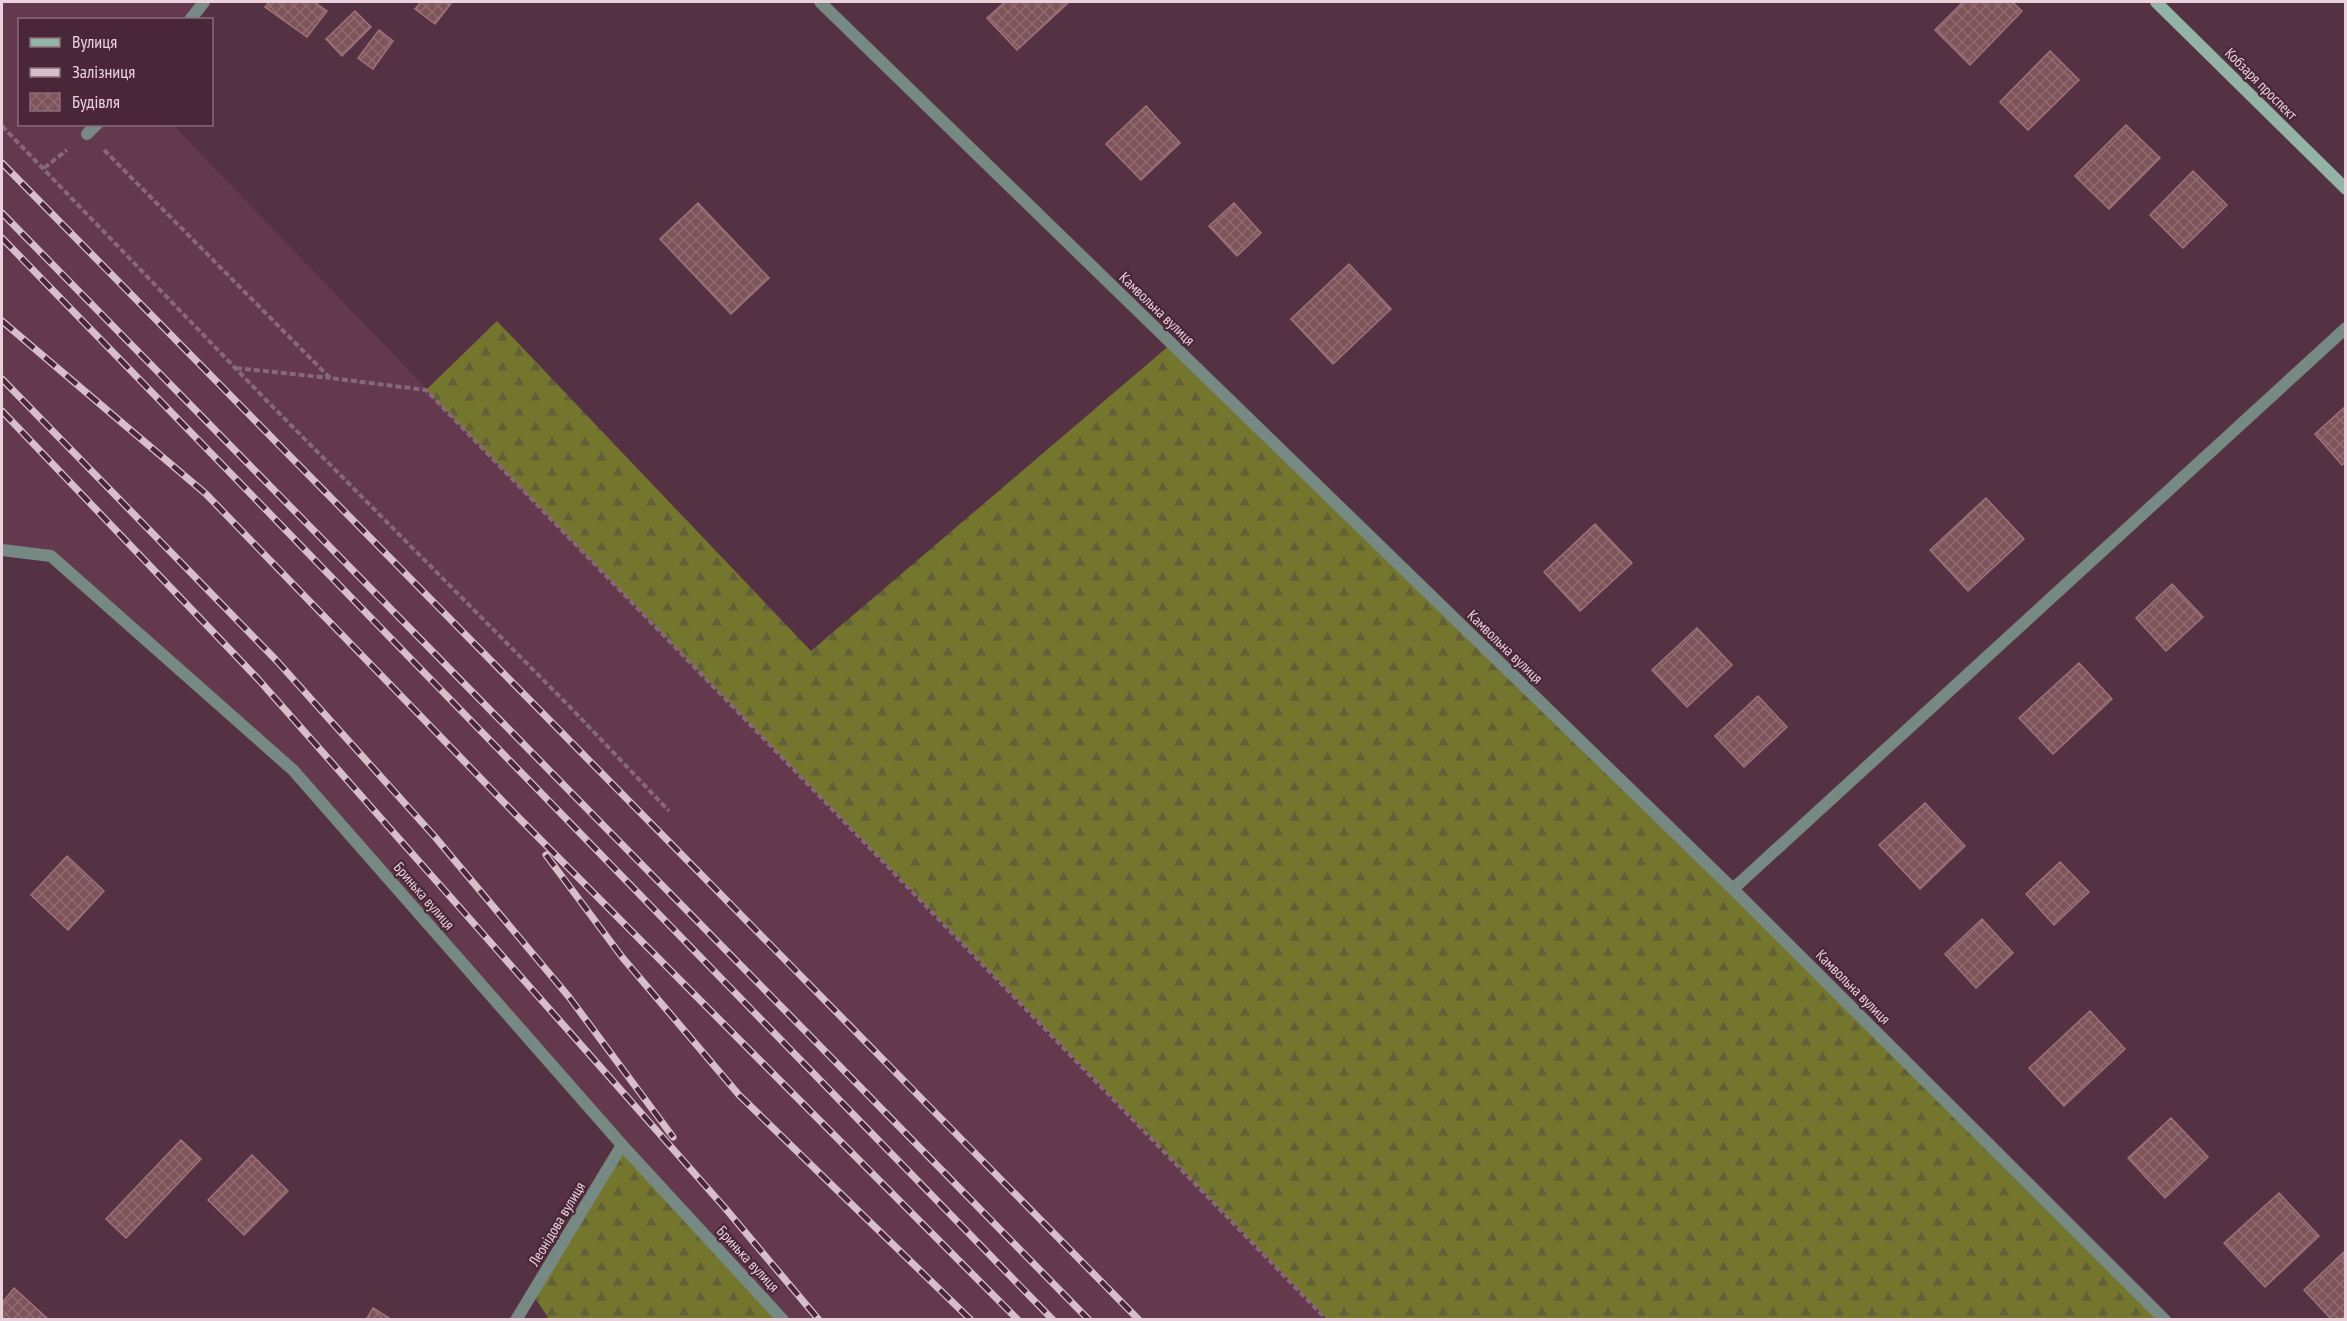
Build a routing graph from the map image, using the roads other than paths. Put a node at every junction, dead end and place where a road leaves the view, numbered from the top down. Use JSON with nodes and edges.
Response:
{"nodes":[{"id":1,"x":204,"y":2,"type":"edge"},
{"id":2,"x":820,"y":2,"type":"edge"},
{"id":3,"x":2156,"y":2,"type":"edge"},
{"id":4,"x":192,"y":18,"type":"edge"},
{"id":5,"x":95,"y":126,"type":"edge"},
{"id":6,"x":87,"y":134,"type":"road end"},
{"id":7,"x":2346,"y":189,"type":"edge"},
{"id":8,"x":2346,"y":328,"type":"edge"},
{"id":9,"x":2,"y":550,"type":"edge"},
{"id":10,"x":1733,"y":889,"type":"junction"},
{"id":11,"x":622,"y":1145,"type":"junction"},
{"id":12,"x":516,"y":1320,"type":"edge"},
{"id":13,"x":783,"y":1320,"type":"edge"},
{"id":14,"x":2165,"y":1320,"type":"edge"}],
"edges":[{"from":1,"to":4,"type":"street"},
{"from":2,"to":10,"type":"street","name":"Камвольна вулиця"},
{"from":3,"to":7,"type":"main road","name":"Кобзаря проспект"},
{"from":5,"to":6,"type":"street"},
{"from":8,"to":10,"type":"street"},
{"from":9,"to":11,"type":"street","name":"Бринька вулиця"},
{"from":10,"to":14,"type":"street","name":"Камвольна вулиця"},
{"from":11,"to":12,"type":"street","name":"Леонідова вулиця"},
{"from":11,"to":13,"type":"street","name":"Бринька вулиця"}]}
